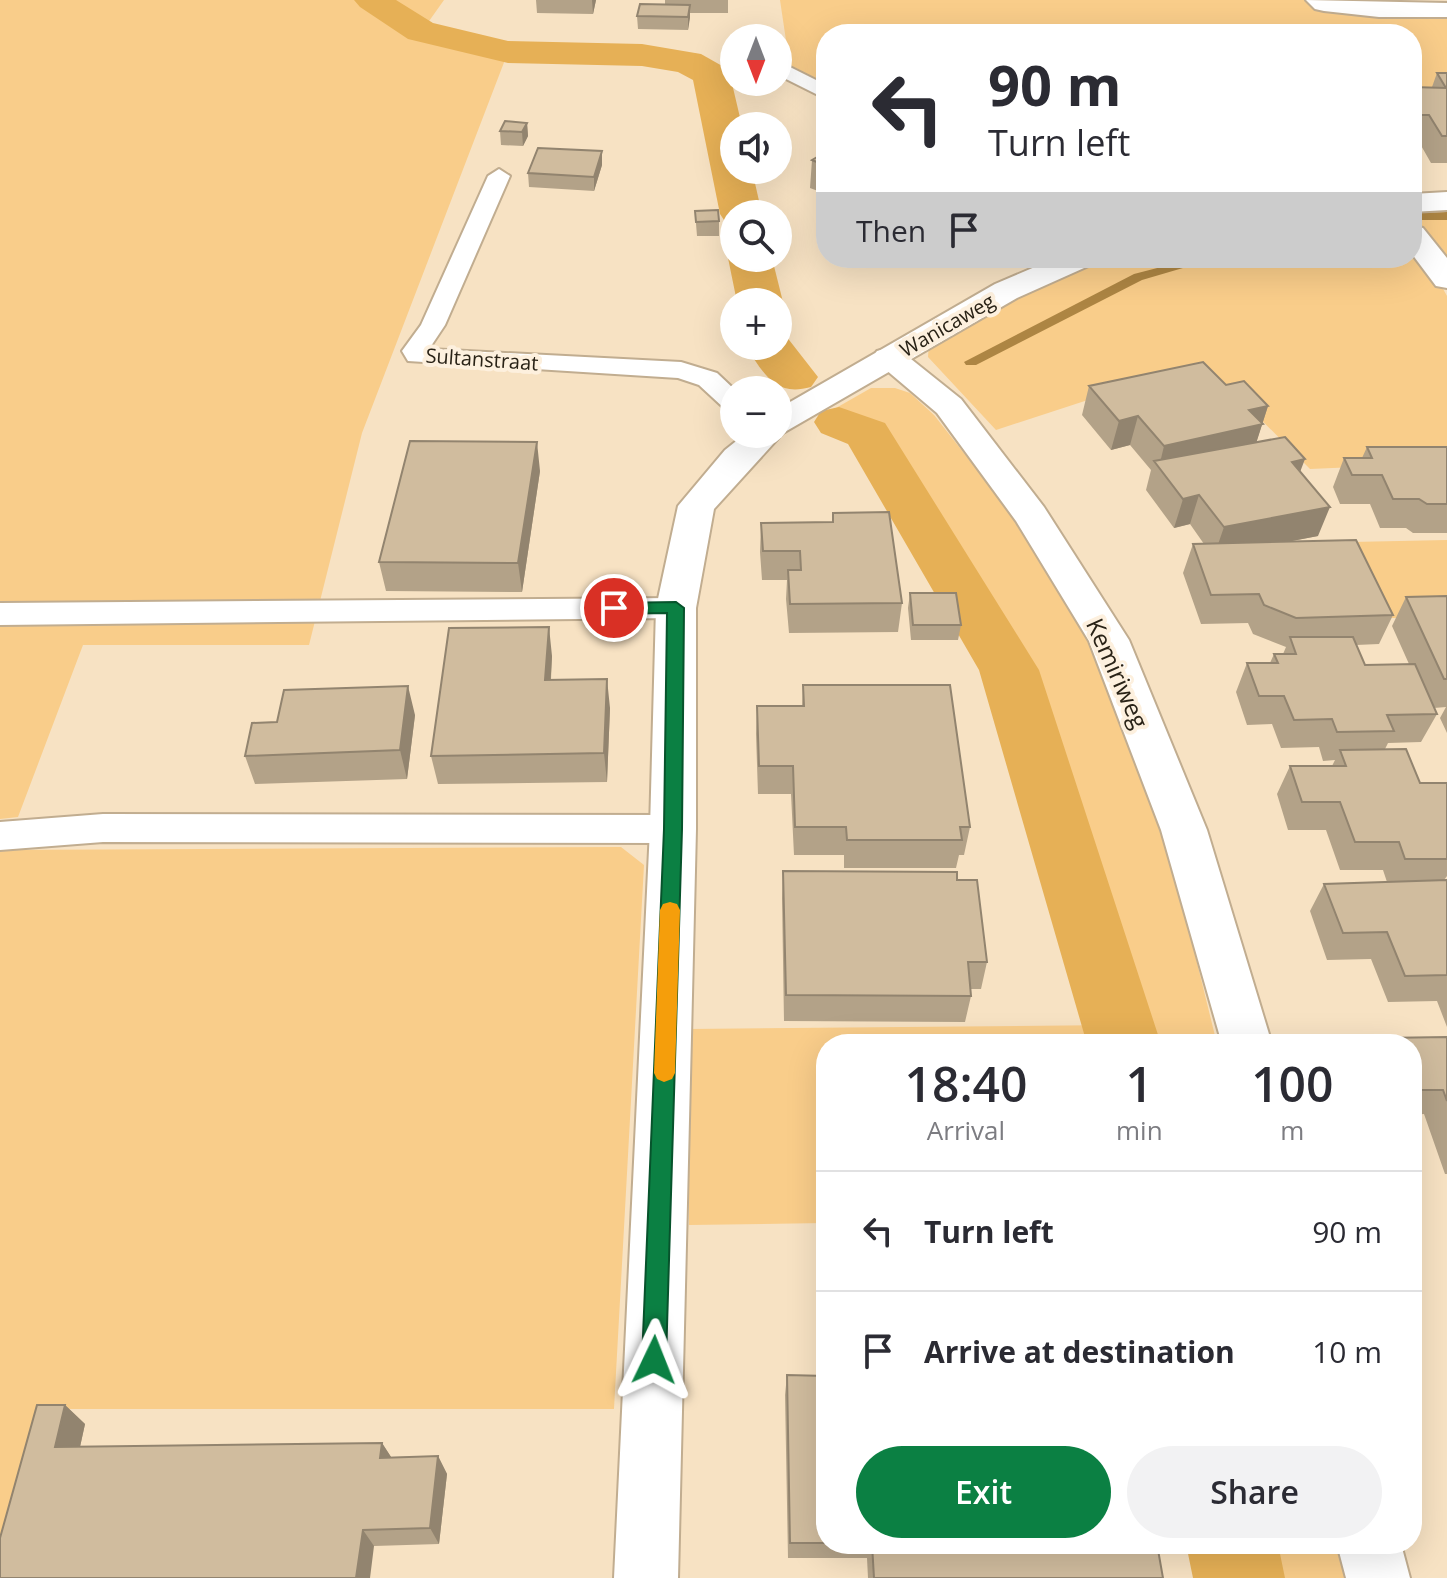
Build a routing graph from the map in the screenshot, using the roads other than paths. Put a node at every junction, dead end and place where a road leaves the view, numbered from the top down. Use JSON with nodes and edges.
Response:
{"nodes":[{"id":1,"x":1318,"y":0,"type":"edge"},
{"id":2,"x":1447,"y":10,"type":"edge"},
{"id":3,"x":792,"y":75,"type":"edge"},
{"id":4,"x":816,"y":88,"type":"edge"},
{"id":5,"x":499,"y":176,"type":"dead end"},
{"id":6,"x":1447,"y":201,"type":"edge"},
{"id":7,"x":1422,"y":202,"type":"edge"},
{"id":8,"x":1422,"y":247,"type":"edge"},
{"id":9,"x":1059,"y":268,"type":"edge"},
{"id":10,"x":1447,"y":279,"type":"edge"},
{"id":11,"x":889,"y":358,"type":"junction"},
{"id":12,"x":720,"y":390,"type":"edge"},
{"id":13,"x":792,"y":415,"type":"edge"},
{"id":14,"x":750,"y":448,"type":"edge"},
{"id":15,"x":676,"y":608,"type":"junction"},
{"id":16,"x":0,"y":614,"type":"edge"},
{"id":17,"x":673,"y":829,"type":"junction"},
{"id":18,"x":0,"y":836,"type":"edge"},
{"id":19,"x":1244,"y":1034,"type":"edge"},
{"id":20,"x":1372,"y":1554,"type":"edge"},
{"id":21,"x":646,"y":1578,"type":"edge"},
{"id":22,"x":1378,"y":1578,"type":"edge"}],
"edges":[{"from":1,"to":2,"type":"street"},
{"from":3,"to":4,"type":"lane"},
{"from":5,"to":12,"type":"lane","name":"Sultanstraat"},
{"from":6,"to":7,"type":"street"},
{"from":8,"to":10,"type":"street"},
{"from":9,"to":11,"type":"street","name":"Wanicaweg"},
{"from":11,"to":13,"type":"street","name":"Wanicaweg"},
{"from":11,"to":19,"type":"street","name":"Kemiriweg"},
{"from":14,"to":15,"type":"street"},
{"from":15,"to":16,"type":"lane"},
{"from":15,"to":17,"type":"street"},
{"from":17,"to":18,"type":"lane"},
{"from":17,"to":21,"type":"street"},
{"from":20,"to":22,"type":"street"}]}
